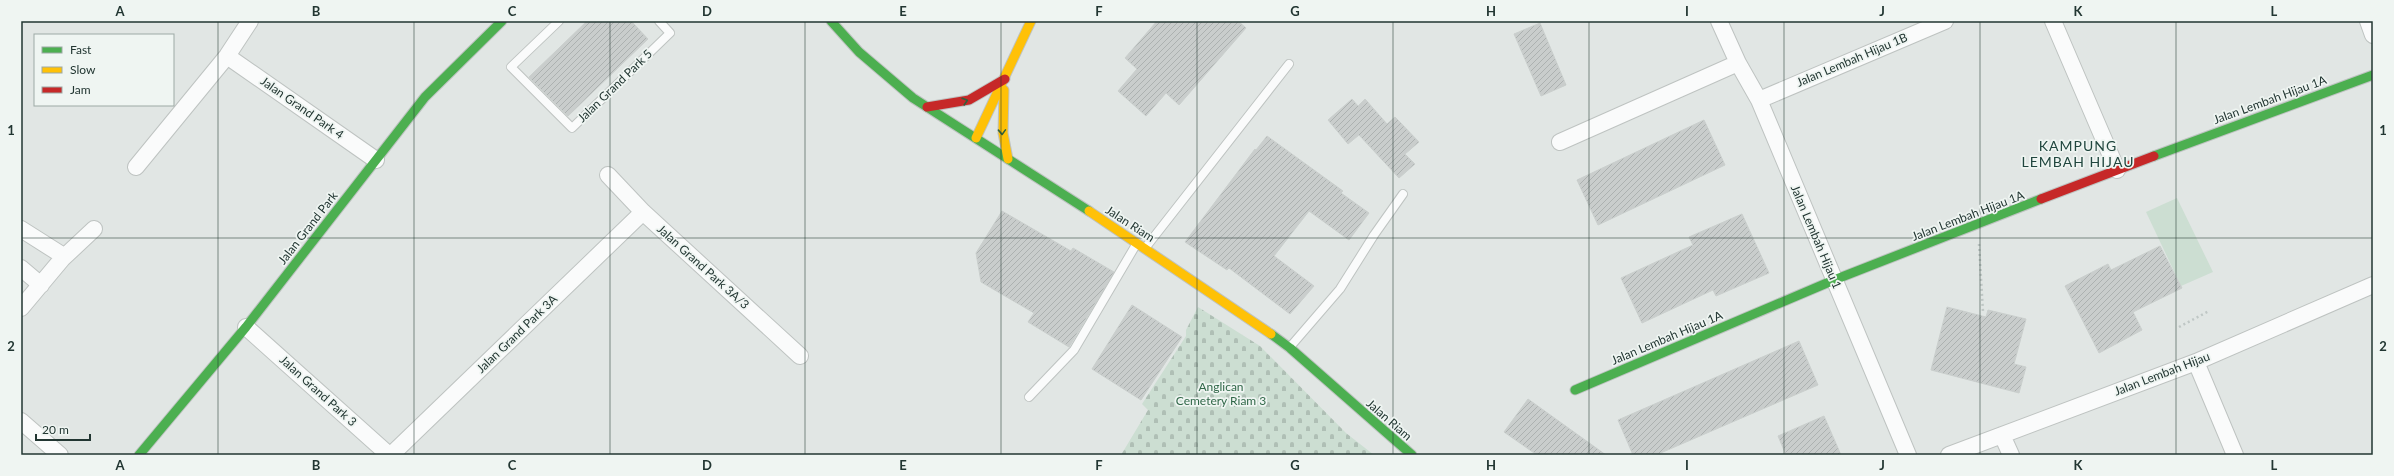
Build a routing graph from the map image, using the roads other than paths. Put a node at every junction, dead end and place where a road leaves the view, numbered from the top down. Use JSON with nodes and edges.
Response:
{"nodes":[{"id":1,"x":250,"y":21,"type":"edge"},
{"id":2,"x":502,"y":21,"type":"edge"},
{"id":3,"x":559,"y":21,"type":"edge"},
{"id":4,"x":658,"y":21,"type":"edge"},
{"id":5,"x":831,"y":21,"type":"edge"},
{"id":6,"x":1031,"y":21,"type":"edge"},
{"id":7,"x":1719,"y":21,"type":"edge"},
{"id":8,"x":1945,"y":21,"type":"edge"},
{"id":9,"x":2053,"y":21,"type":"edge"},
{"id":10,"x":2368,"y":21,"type":"edge"},
{"id":11,"x":2373,"y":35,"type":"edge"},
{"id":12,"x":227,"y":56,"type":"junction"},
{"id":13,"x":1738,"y":63,"type":"junction"},
{"id":14,"x":1290,"y":64,"type":"dead end"},
{"id":15,"x":2373,"y":75,"type":"edge"},
{"id":16,"x":1005,"y":79,"type":"junction"},
{"id":17,"x":1758,"y":100,"type":"junction"},
{"id":18,"x":927,"y":107,"type":"junction"},
{"id":19,"x":976,"y":138,"type":"junction"},
{"id":20,"x":1560,"y":142,"type":"dead end"},
{"id":21,"x":1008,"y":159,"type":"junction"},
{"id":22,"x":376,"y":160,"type":"junction"},
{"id":23,"x":136,"y":167,"type":"dead end"},
{"id":24,"x":2116,"y":170,"type":"junction"},
{"id":25,"x":608,"y":175,"type":"dead end"},
{"id":26,"x":1403,"y":194,"type":"dead end"},
{"id":27,"x":643,"y":212,"type":"junction"},
{"id":28,"x":21,"y":229,"type":"edge"},
{"id":29,"x":94,"y":229,"type":"dead end"},
{"id":30,"x":1137,"y":242,"type":"junction"},
{"id":31,"x":1146,"y":248,"type":"junction"},
{"id":32,"x":62,"y":259,"type":"junction"},
{"id":33,"x":21,"y":268,"type":"edge"},
{"id":34,"x":1834,"y":280,"type":"junction"},
{"id":35,"x":41,"y":285,"type":"junction"},
{"id":36,"x":2373,"y":285,"type":"edge"},
{"id":37,"x":21,"y":308,"type":"edge"},
{"id":38,"x":246,"y":327,"type":"junction"},
{"id":39,"x":1290,"y":348,"type":"junction"},
{"id":40,"x":800,"y":356,"type":"dead end"},
{"id":41,"x":2196,"y":362,"type":"junction"},
{"id":42,"x":1575,"y":390,"type":"dead end"},
{"id":43,"x":1030,"y":398,"type":"dead end"},
{"id":44,"x":21,"y":421,"type":"edge"},
{"id":45,"x":2002,"y":436,"type":"junction"},
{"id":46,"x":60,"y":455,"type":"edge"},
{"id":47,"x":139,"y":455,"type":"edge"},
{"id":48,"x":390,"y":455,"type":"edge"},
{"id":49,"x":1412,"y":455,"type":"edge"},
{"id":50,"x":1908,"y":455,"type":"edge"},
{"id":51,"x":1949,"y":455,"type":"edge"},
{"id":52,"x":2011,"y":455,"type":"edge"},
{"id":53,"x":2235,"y":455,"type":"edge"}],
"edges":[{"from":1,"to":12,"type":"street"},
{"from":2,"to":22,"type":"street","name":"Jalan Grand Park"},
{"from":3,"to":4,"type":"lane","name":"Jalan Grand Park 5"},
{"from":5,"to":18,"type":"street","name":"Jalan Riam"},
{"from":6,"to":16,"type":"street"},
{"from":7,"to":13,"type":"street","name":"Jalan Lembah Hijau 1"},
{"from":8,"to":17,"type":"street","name":"Jalan Lembah Hijau 1B"},
{"from":9,"to":24,"type":"street"},
{"from":10,"to":11,"type":"street"},
{"from":12,"to":22,"type":"street","name":"Jalan Grand Park 4"},
{"from":12,"to":23,"type":"street"},
{"from":13,"to":17,"type":"street","name":"Jalan Lembah Hijau 1"},
{"from":13,"to":20,"type":"street"},
{"from":14,"to":31,"type":"lane"},
{"from":15,"to":24,"type":"street","name":"Jalan Lembah Hijau 1A"},
{"from":18,"to":16,"type":"street","one_way":true},
{"from":16,"to":19,"type":"street"},
{"from":16,"to":21,"type":"street","one_way":true},
{"from":17,"to":34,"type":"street","name":"Jalan Lembah Hijau 1"},
{"from":18,"to":19,"type":"street","name":"Jalan Riam"},
{"from":19,"to":21,"type":"street","name":"Jalan Riam"},
{"from":21,"to":30,"type":"street","name":"Jalan Riam"},
{"from":22,"to":38,"type":"street","name":"Jalan Grand Park"},
{"from":24,"to":34,"type":"street","name":"Jalan Lembah Hijau 1A"},
{"from":25,"to":27,"type":"street","name":"Jalan Grand Park 3A/3"},
{"from":26,"to":39,"type":"lane"},
{"from":27,"to":40,"type":"street","name":"Jalan Grand Park 3A/3"},
{"from":27,"to":48,"type":"street","name":"Jalan Grand Park 3A"},
{"from":28,"to":32,"type":"street"},
{"from":29,"to":32,"type":"street"},
{"from":30,"to":31,"type":"street","name":"Jalan Riam"},
{"from":30,"to":43,"type":"lane"},
{"from":31,"to":39,"type":"street","name":"Jalan Riam"},
{"from":32,"to":35,"type":"street"},
{"from":33,"to":35,"type":"street"},
{"from":34,"to":42,"type":"street","name":"Jalan Lembah Hijau 1A"},
{"from":34,"to":50,"type":"street","name":"Jalan Lembah Hijau 1"},
{"from":35,"to":37,"type":"street"},
{"from":36,"to":41,"type":"street","name":"Jalan Lembah Hijau"},
{"from":38,"to":47,"type":"street","name":"Jalan Grand Park"},
{"from":38,"to":48,"type":"street","name":"Jalan Grand Park 3"},
{"from":39,"to":49,"type":"street","name":"Jalan Riam"},
{"from":41,"to":45,"type":"street","name":"Jalan Lembah Hijau"},
{"from":41,"to":53,"type":"street"},
{"from":44,"to":46,"type":"street"},
{"from":45,"to":51,"type":"street","name":"Jalan Lembah Hijau"},
{"from":45,"to":52,"type":"street"}]}
